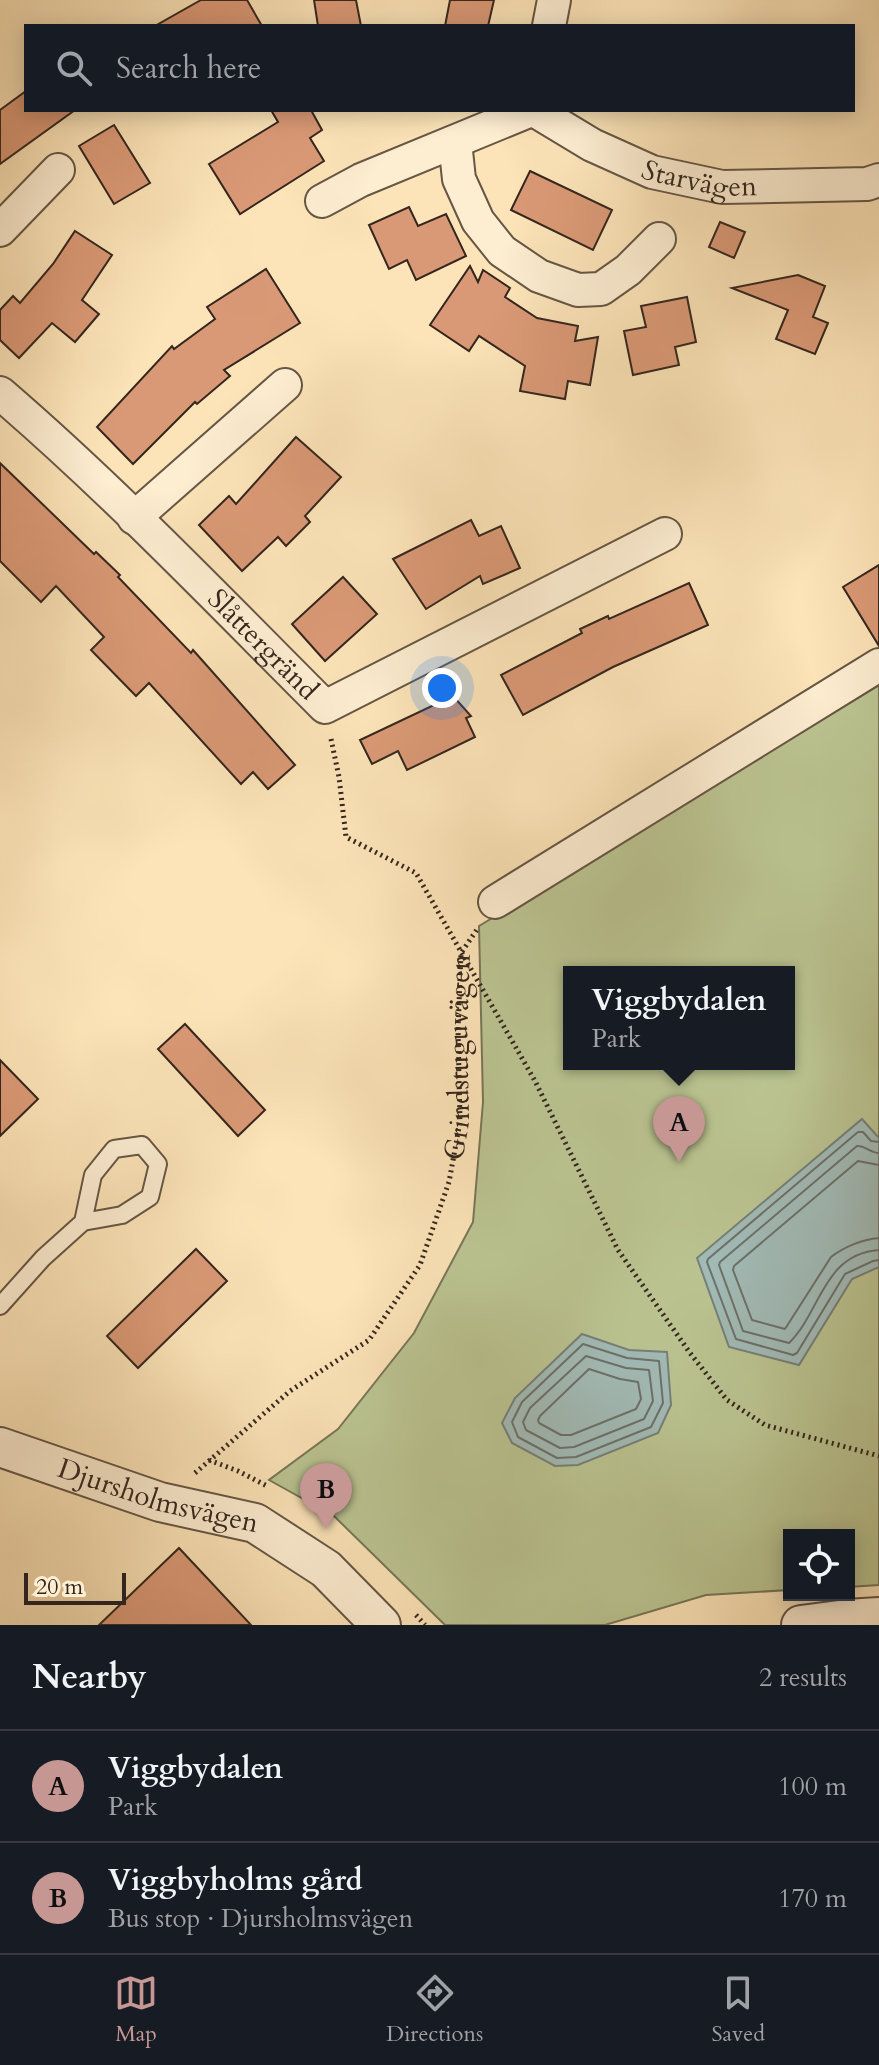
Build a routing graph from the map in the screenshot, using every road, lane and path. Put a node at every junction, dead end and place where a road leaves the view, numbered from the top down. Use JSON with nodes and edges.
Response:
{"nodes":[{"id":1,"x":554,"y":0,"type":"edge"},
{"id":2,"x":549,"y":24,"type":"edge"},
{"id":3,"x":527,"y":112,"type":"edge"},
{"id":4,"x":535,"y":112,"type":"edge"},
{"id":5,"x":455,"y":142,"type":"junction"},
{"id":6,"x":58,"y":170,"type":"dead end"},
{"id":7,"x":879,"y":180,"type":"edge"},
{"id":8,"x":322,"y":201,"type":"dead end"},
{"id":9,"x":0,"y":230,"type":"edge"},
{"id":10,"x":659,"y":239,"type":"dead end"},
{"id":11,"x":285,"y":385,"type":"dead end"},
{"id":12,"x":0,"y":393,"type":"edge"},
{"id":13,"x":134,"y":518,"type":"junction"},
{"id":14,"x":665,"y":534,"type":"dead end"},
{"id":15,"x":879,"y":665,"type":"edge"},
{"id":16,"x":325,"y":707,"type":"junction"},
{"id":17,"x":495,"y":902,"type":"joint"},
{"id":18,"x":461,"y":953,"type":"junction"},
{"id":19,"x":83,"y":1222,"type":"junction"},
{"id":20,"x":0,"y":1306,"type":"edge"},
{"id":21,"x":0,"y":1447,"type":"edge"},
{"id":22,"x":879,"y":1456,"type":"edge"},
{"id":23,"x":160,"y":1502,"type":"junction"},
{"id":24,"x":879,"y":1617,"type":"edge"},
{"id":25,"x":381,"y":1625,"type":"edge"},
{"id":26,"x":801,"y":1625,"type":"edge"}],
"edges":[{"from":1,"to":2,"type":"street"},
{"from":3,"to":5,"type":"street","name":"Starvägen"},
{"from":4,"to":7,"type":"street","name":"Starvägen"},
{"from":5,"to":8,"type":"street","name":"Starvägen"},
{"from":5,"to":10,"type":"street"},
{"from":6,"to":9,"type":"street"},
{"from":11,"to":13,"type":"street"},
{"from":12,"to":13,"type":"street","name":"Slåttergränd"},
{"from":13,"to":16,"type":"street","name":"Slåttergränd"},
{"from":14,"to":16,"type":"street","name":"Slåttergränd"},
{"from":15,"to":17,"type":"street"},
{"from":16,"to":18,"type":"path"},
{"from":17,"to":18,"type":"path","name":"Grindstuguvägen"},
{"from":18,"to":22,"type":"path"},
{"from":18,"to":23,"type":"path","name":"Grindstuguvägen"},
{"from":19,"to":19,"type":"lane"},
{"from":19,"to":20,"type":"lane"},
{"from":21,"to":23,"type":"street","name":"Djursholmsvägen"},
{"from":23,"to":25,"type":"street","name":"Djursholmsvägen"},
{"from":24,"to":26,"type":"street"}]}
